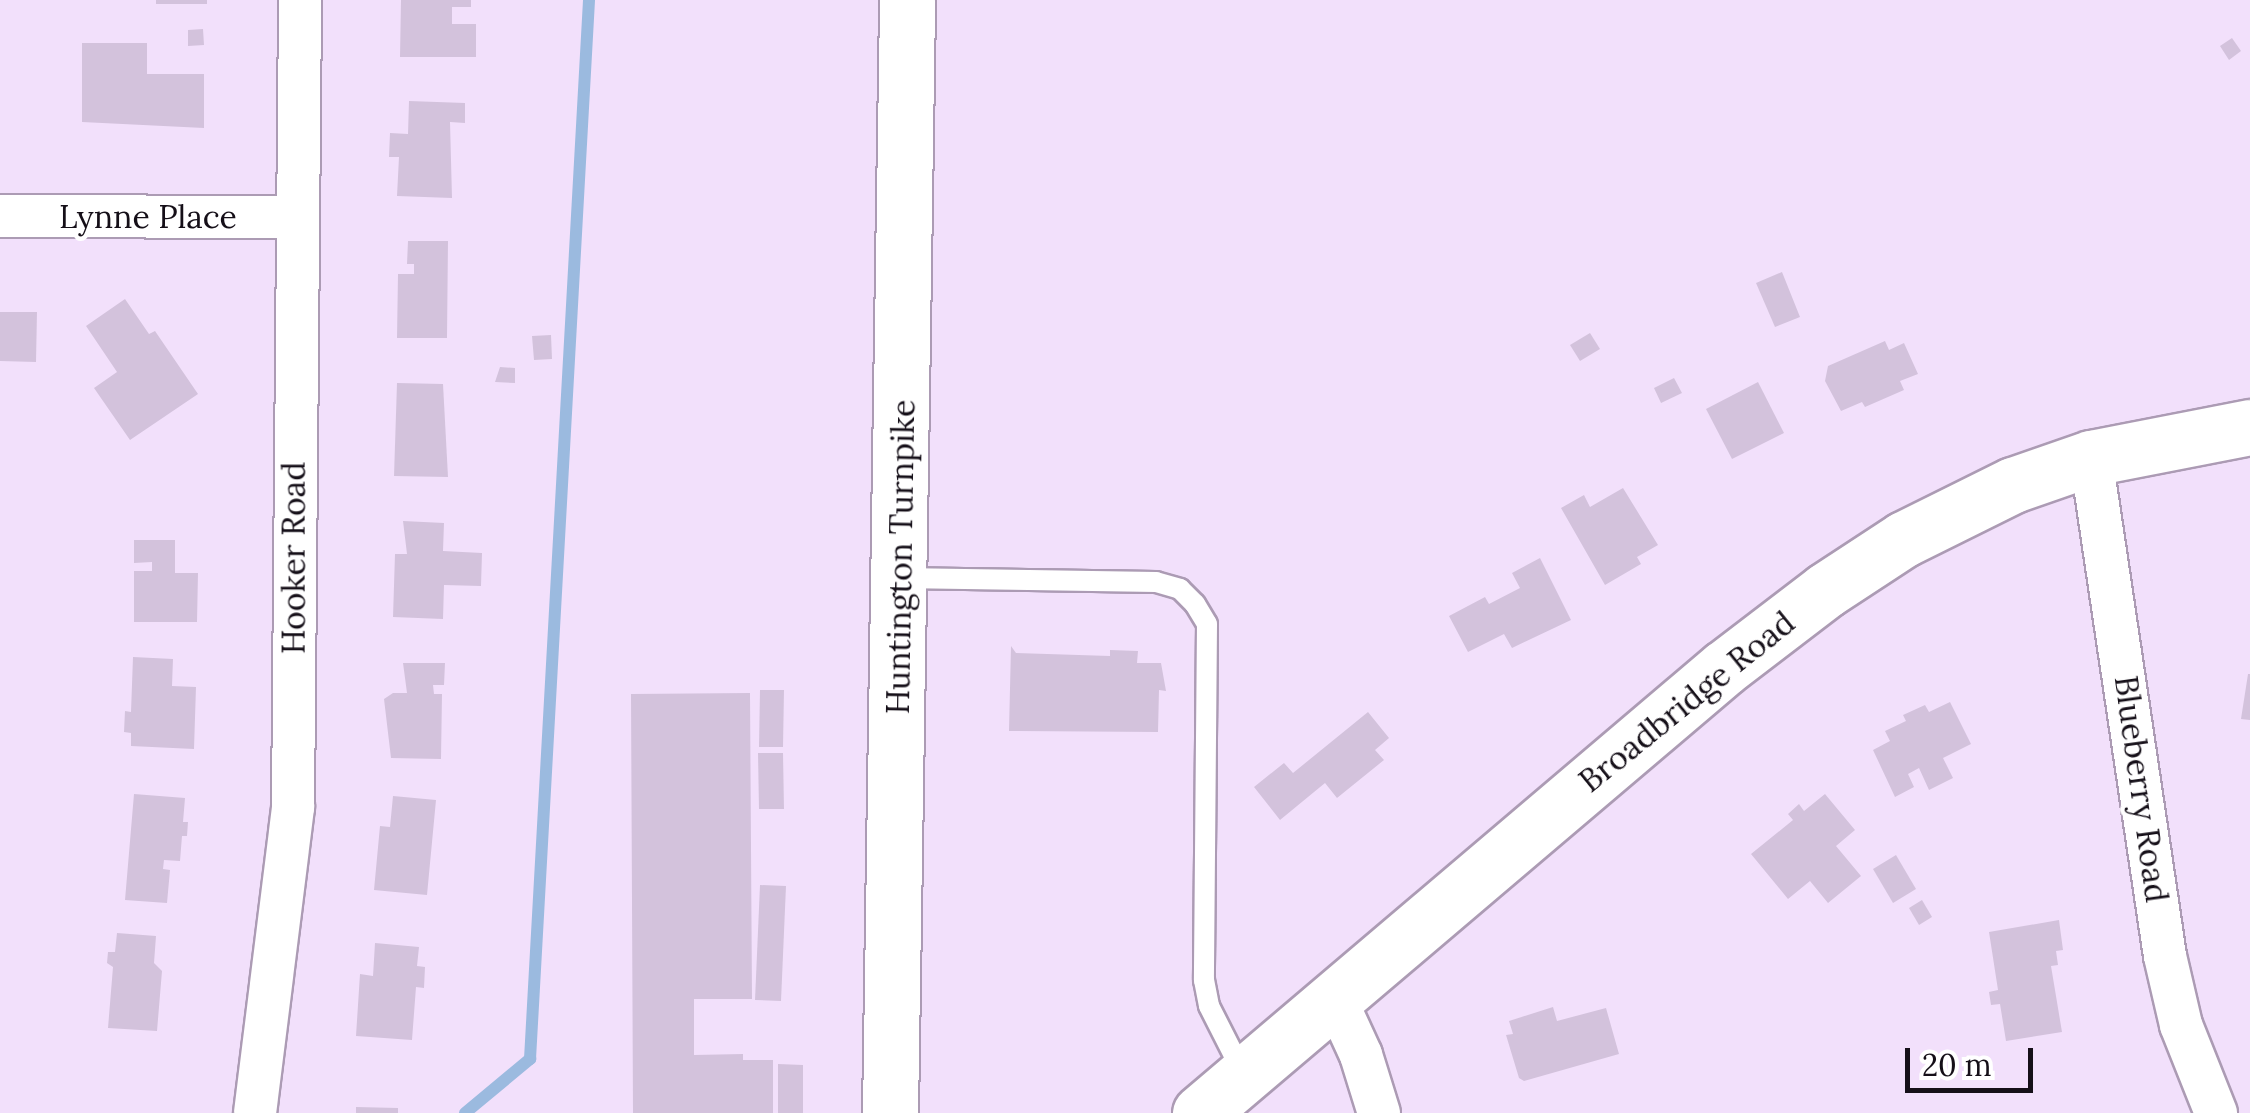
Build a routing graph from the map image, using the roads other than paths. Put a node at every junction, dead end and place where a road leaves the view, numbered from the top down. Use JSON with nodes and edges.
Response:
{"nodes":[{"id":1,"x":300,"y":0,"type":"edge"},
{"id":2,"x":907,"y":0,"type":"edge"},
{"id":3,"x":0,"y":216,"type":"edge"},
{"id":4,"x":296,"y":217,"type":"junction"},
{"id":5,"x":2250,"y":428,"type":"edge"},
{"id":6,"x":2091,"y":458,"type":"junction"},
{"id":7,"x":901,"y":578,"type":"junction"},
{"id":8,"x":1334,"y":996,"type":"junction"},
{"id":9,"x":1244,"y":1074,"type":"junction"},
{"id":10,"x":255,"y":1113,"type":"edge"},
{"id":11,"x":890,"y":1113,"type":"edge"},
{"id":12,"x":1200,"y":1113,"type":"edge"},
{"id":13,"x":1380,"y":1113,"type":"edge"},
{"id":14,"x":2216,"y":1113,"type":"edge"}],
"edges":[{"from":1,"to":4,"type":"street","name":"Hooker Road"},
{"from":2,"to":7,"type":"main road","name":"Huntington Turnpike"},
{"from":3,"to":4,"type":"street","name":"Lynne Place"},
{"from":4,"to":10,"type":"street","name":"Hooker Road"},
{"from":5,"to":6,"type":"main road","name":"Broadbridge Road"},
{"from":6,"to":8,"type":"main road","name":"Broadbridge Road"},
{"from":6,"to":14,"type":"street","name":"Blueberry Road"},
{"from":7,"to":9,"type":"lane"},
{"from":7,"to":11,"type":"main road","name":"Huntington Turnpike"},
{"from":8,"to":9,"type":"main road","name":"Broadbridge Road"},
{"from":8,"to":13,"type":"street"},
{"from":9,"to":12,"type":"main road","name":"Broadbridge Road"}]}
